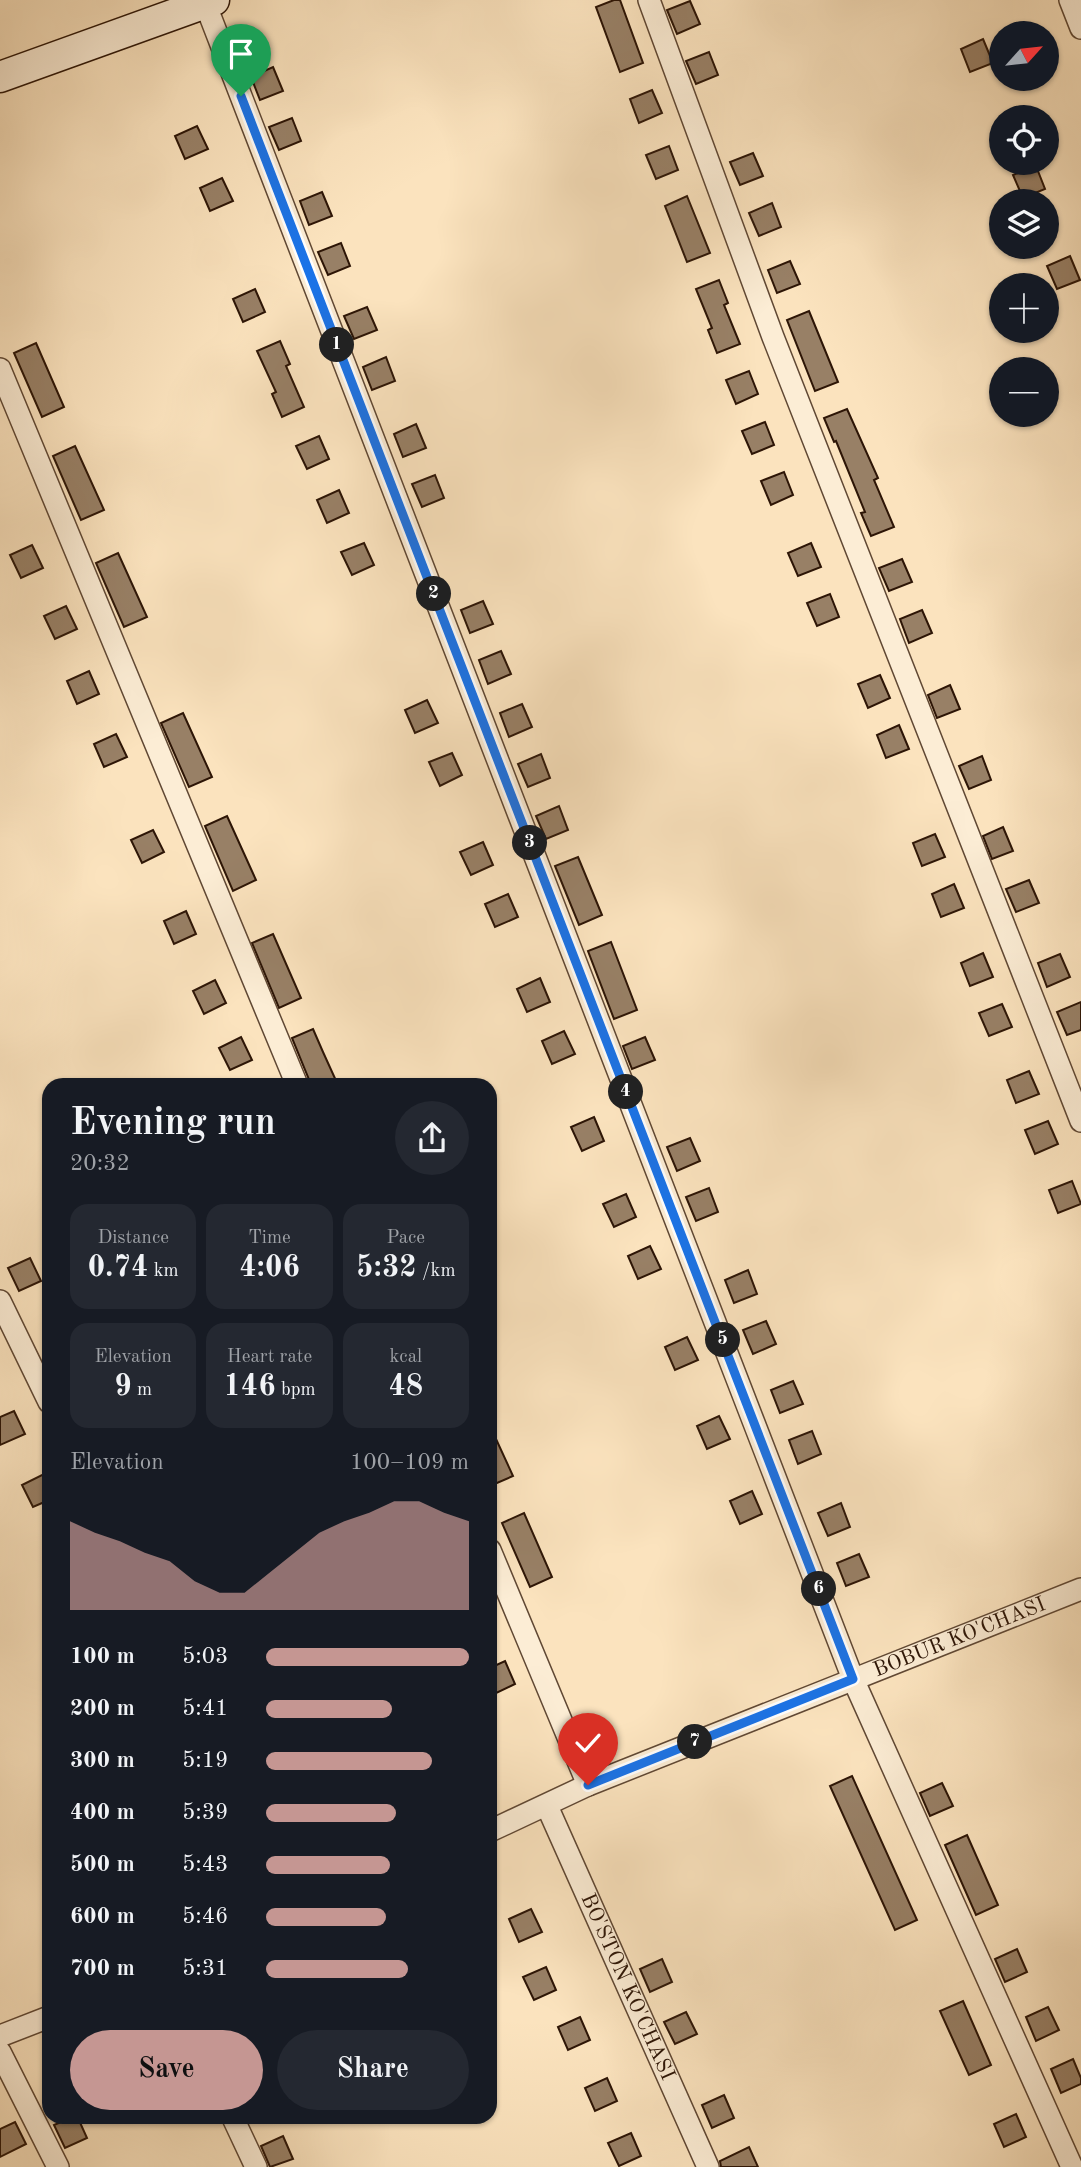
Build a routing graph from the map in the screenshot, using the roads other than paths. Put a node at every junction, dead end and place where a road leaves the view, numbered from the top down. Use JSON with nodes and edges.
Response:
{"nodes":[{"id":1,"x":649,"y":0,"type":"edge"},
{"id":2,"x":1070,"y":0,"type":"edge"},
{"id":3,"x":209,"y":2,"type":"edge"},
{"id":4,"x":1081,"y":28,"type":"edge"},
{"id":5,"x":0,"y":77,"type":"edge"},
{"id":6,"x":0,"y":369,"type":"edge"},
{"id":7,"x":294,"y":1078,"type":"edge"},
{"id":8,"x":1081,"y":1121,"type":"edge"},
{"id":9,"x":0,"y":1301,"type":"edge"},
{"id":10,"x":42,"y":1388,"type":"edge"},
{"id":11,"x":497,"y":1566,"type":"edge"},
{"id":12,"x":1081,"y":1589,"type":"edge"},
{"id":13,"x":853,"y":1679,"type":"junction"},
{"id":14,"x":588,"y":1785,"type":"junction"},
{"id":15,"x":547,"y":1806,"type":"junction"},
{"id":16,"x":497,"y":1829,"type":"edge"},
{"id":17,"x":42,"y":2020,"type":"edge"},
{"id":18,"x":0,"y":2036,"type":"edge"},
{"id":19,"x":0,"y":2052,"type":"edge"},
{"id":20,"x":236,"y":2124,"type":"edge"},
{"id":21,"x":58,"y":2167,"type":"edge"},
{"id":22,"x":256,"y":2167,"type":"edge"},
{"id":23,"x":708,"y":2167,"type":"edge"},
{"id":24,"x":1072,"y":2167,"type":"edge"}],
"edges":[{"from":1,"to":8,"type":"street"},
{"from":2,"to":4,"type":"street"},
{"from":3,"to":5,"type":"street"},
{"from":3,"to":13,"type":"street"},
{"from":6,"to":7,"type":"street"},
{"from":9,"to":10,"type":"street"},
{"from":11,"to":14,"type":"street"},
{"from":12,"to":13,"type":"street","name":"BOBUR KO'CHASI"},
{"from":13,"to":14,"type":"street","name":"BOBUR KO'CHASI"},
{"from":13,"to":24,"type":"street"},
{"from":14,"to":15,"type":"street","name":"BOBUR KO'CHASI"},
{"from":15,"to":16,"type":"street","name":"BOBUR KO'CHASI"},
{"from":15,"to":23,"type":"street","name":"BO'STON KO'CHASI"},
{"from":17,"to":18,"type":"street"},
{"from":19,"to":21,"type":"street"},
{"from":20,"to":22,"type":"street"}]}
